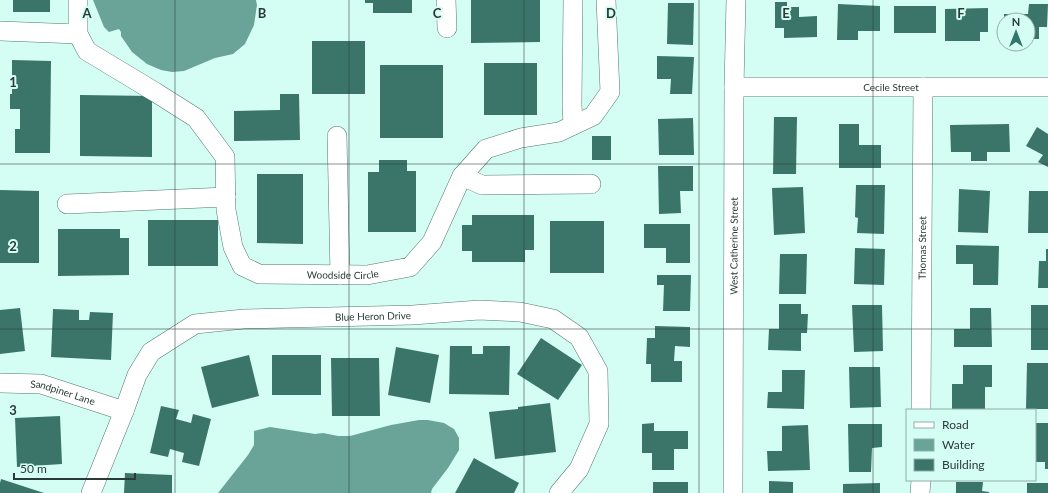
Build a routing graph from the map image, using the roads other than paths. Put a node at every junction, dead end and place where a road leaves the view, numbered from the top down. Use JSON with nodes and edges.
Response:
{"nodes":[{"id":1,"x":78,"y":0,"type":"edge"},
{"id":2,"x":446,"y":0,"type":"edge"},
{"id":3,"x":573,"y":0,"type":"edge"},
{"id":4,"x":606,"y":0,"type":"edge"},
{"id":5,"x":736,"y":0,"type":"edge"},
{"id":6,"x":447,"y":28,"type":"dead end"},
{"id":7,"x":0,"y":31,"type":"edge"},
{"id":8,"x":78,"y":34,"type":"junction"},
{"id":9,"x":1048,"y":86,"type":"edge"},
{"id":10,"x":734,"y":87,"type":"junction"},
{"id":11,"x":924,"y":87,"type":"junction"},
{"id":12,"x":573,"y":125,"type":"junction"},
{"id":13,"x":337,"y":136,"type":"dead end"},
{"id":14,"x":462,"y":176,"type":"junction"},
{"id":15,"x":591,"y":184,"type":"dead end"},
{"id":16,"x":226,"y":197,"type":"junction"},
{"id":17,"x":67,"y":204,"type":"dead end"},
{"id":18,"x":340,"y":275,"type":"junction"},
{"id":19,"x":0,"y":383,"type":"edge"},
{"id":20,"x":921,"y":409,"type":"edge"},
{"id":21,"x":124,"y":411,"type":"junction"},
{"id":22,"x":920,"y":481,"type":"edge"},
{"id":23,"x":91,"y":493,"type":"edge"},
{"id":24,"x":559,"y":493,"type":"edge"},
{"id":25,"x":733,"y":493,"type":"edge"},
{"id":26,"x":920,"y":493,"type":"edge"}],
"edges":[{"from":1,"to":8,"type":"street","name":"Woodside Circle"},
{"from":2,"to":6,"type":"street"},
{"from":3,"to":12,"type":"street"},
{"from":4,"to":12,"type":"street","name":"Woodside Circle"},
{"from":5,"to":10,"type":"street","name":"West Catherine Street"},
{"from":7,"to":8,"type":"street"},
{"from":8,"to":16,"type":"street","name":"Woodside Circle"},
{"from":9,"to":11,"type":"street","name":"Cecile Street"},
{"from":10,"to":11,"type":"street","name":"Cecile Street"},
{"from":10,"to":25,"type":"street","name":"West Catherine Street"},
{"from":11,"to":20,"type":"street","name":"Thomas Street"},
{"from":12,"to":14,"type":"street","name":"Woodside Circle"},
{"from":13,"to":18,"type":"street"},
{"from":14,"to":15,"type":"street"},
{"from":14,"to":18,"type":"street","name":"Woodside Circle"},
{"from":16,"to":17,"type":"street"},
{"from":16,"to":18,"type":"street","name":"Woodside Circle"},
{"from":19,"to":21,"type":"street","name":"Sandpiner Lane"},
{"from":21,"to":23,"type":"street","name":"Blue Heron Drive"},
{"from":21,"to":24,"type":"street","name":"Blue Heron Drive"},
{"from":22,"to":26,"type":"street"}]}
